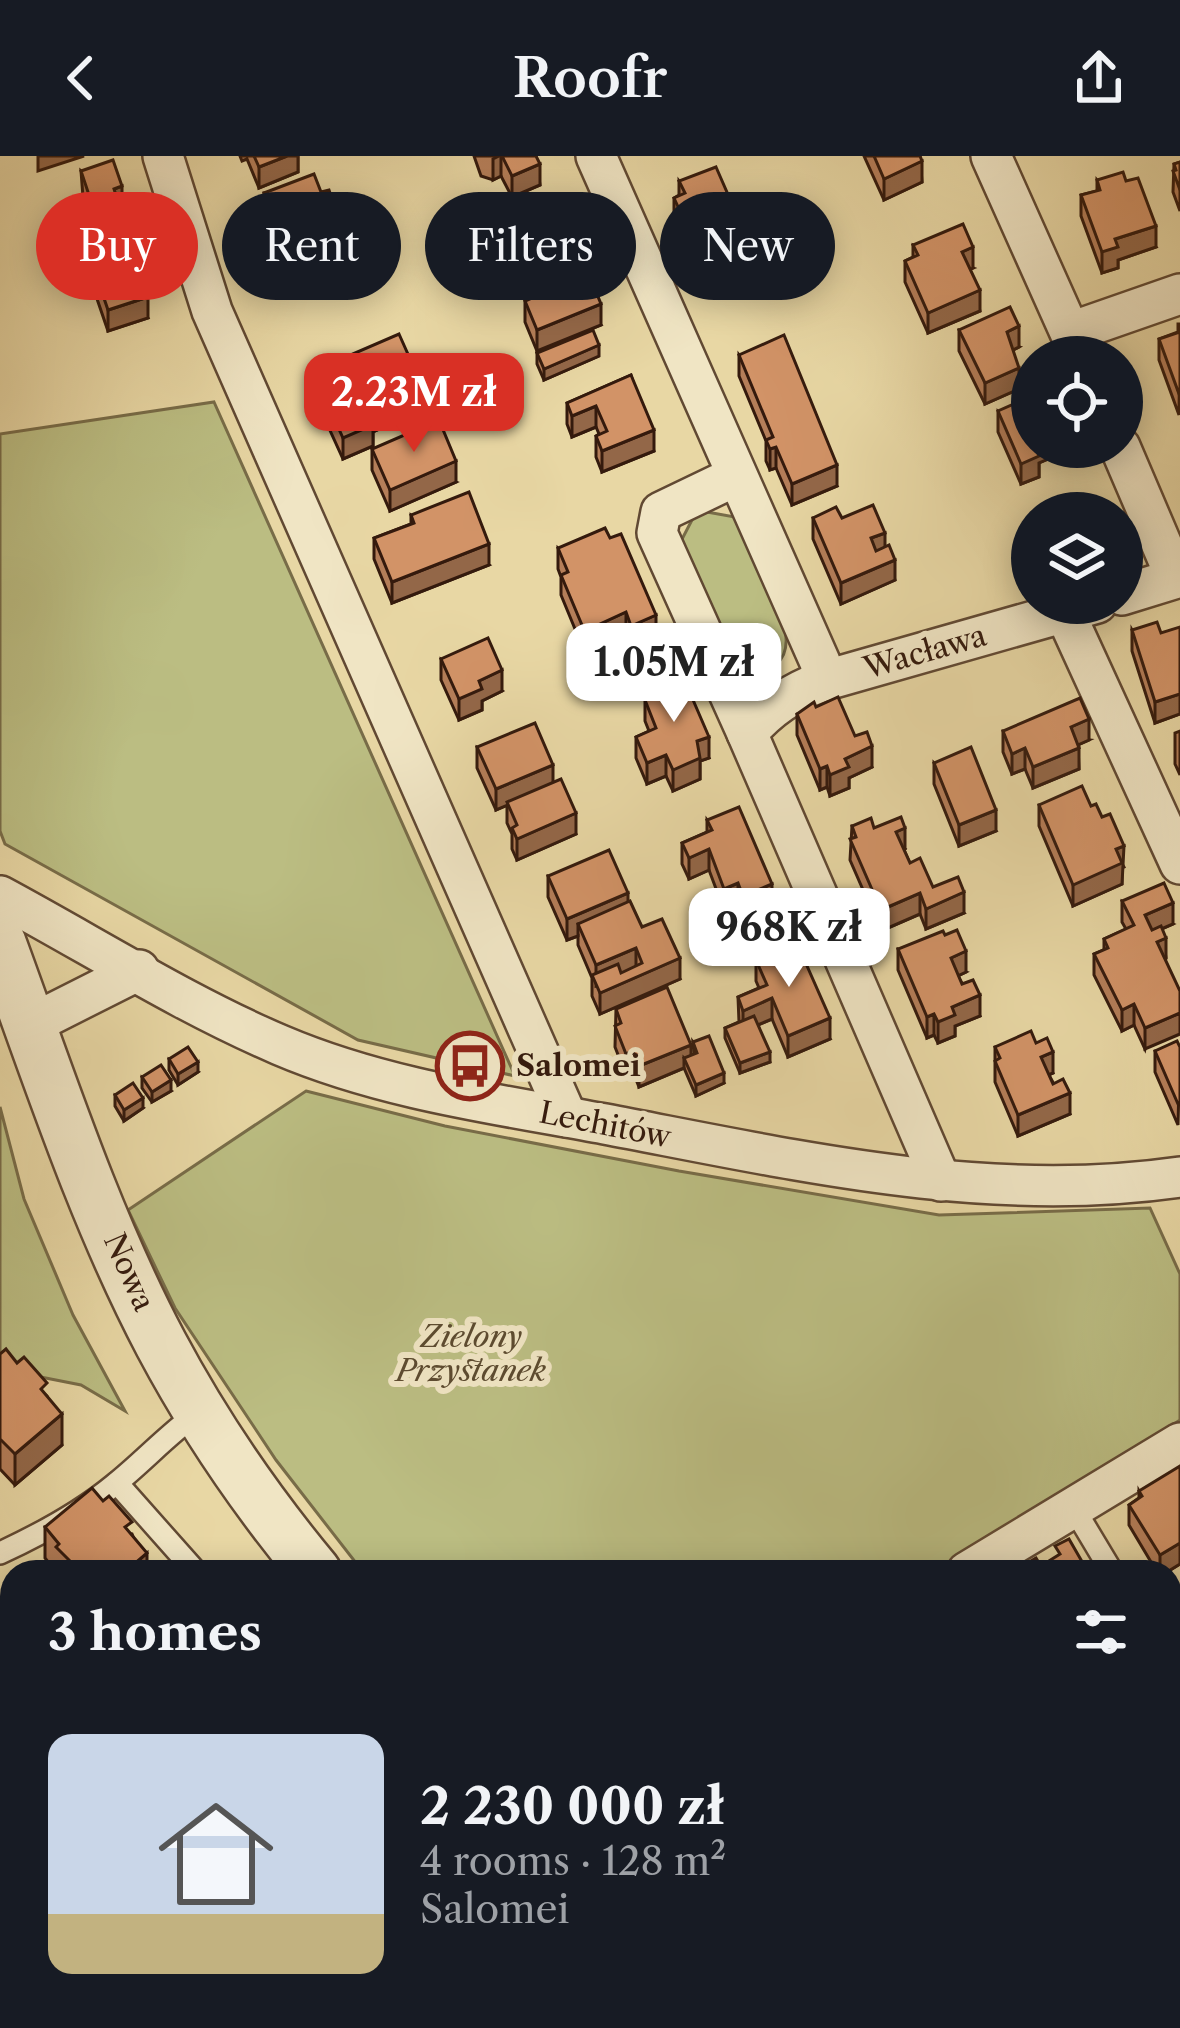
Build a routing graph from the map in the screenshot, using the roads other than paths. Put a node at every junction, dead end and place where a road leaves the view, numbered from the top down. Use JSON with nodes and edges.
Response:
{"nodes":[{"id":1,"x":163,"y":156,"type":"edge"},
{"id":2,"x":596,"y":156,"type":"edge"},
{"id":3,"x":992,"y":156,"type":"edge"},
{"id":4,"x":1180,"y":294,"type":"edge"},
{"id":5,"x":1072,"y":336,"type":"edge"},
{"id":6,"x":1094,"y":336,"type":"edge"},
{"id":7,"x":1129,"y":468,"type":"edge"},
{"id":8,"x":736,"y":476,"type":"junction"},
{"id":9,"x":1178,"y":578,"type":"edge"},
{"id":10,"x":1143,"y":589,"type":"edge"},
{"id":11,"x":1024,"y":624,"type":"edge"},
{"id":12,"x":1087,"y":624,"type":"edge"},
{"id":13,"x":823,"y":681,"type":"junction"},
{"id":14,"x":747,"y":733,"type":"junction"},
{"id":15,"x":1180,"y":864,"type":"edge"},
{"id":16,"x":0,"y":896,"type":"edge"},
{"id":17,"x":0,"y":943,"type":"edge"},
{"id":18,"x":139,"y":970,"type":"junction"},
{"id":19,"x":30,"y":1025,"type":"junction"},
{"id":20,"x":567,"y":1118,"type":"junction"},
{"id":21,"x":941,"y":1181,"type":"junction"},
{"id":22,"x":1175,"y":1189,"type":"edge"},
{"id":23,"x":200,"y":1411,"type":"junction"},
{"id":24,"x":1180,"y":1443,"type":"edge"},
{"id":25,"x":117,"y":1483,"type":"junction"},
{"id":26,"x":1073,"y":1507,"type":"junction"},
{"id":27,"x":0,"y":1553,"type":"edge"},
{"id":28,"x":185,"y":1560,"type":"edge"},
{"id":29,"x":306,"y":1560,"type":"edge"},
{"id":30,"x":987,"y":1560,"type":"edge"},
{"id":31,"x":1105,"y":1560,"type":"edge"}],
"edges":[{"from":1,"to":20,"type":"street"},
{"from":2,"to":8,"type":"street"},
{"from":3,"to":5,"type":"street"},
{"from":4,"to":6,"type":"street"},
{"from":7,"to":9,"type":"street"},
{"from":8,"to":13,"type":"street"},
{"from":8,"to":14,"type":"street"},
{"from":9,"to":10,"type":"street"},
{"from":11,"to":13,"type":"street","name":"Wacława"},
{"from":12,"to":15,"type":"street"},
{"from":13,"to":14,"type":"street","name":"Wacława"},
{"from":14,"to":21,"type":"street"},
{"from":16,"to":18,"type":"street","name":"Lechitów"},
{"from":17,"to":19,"type":"street","name":"Nowa"},
{"from":18,"to":19,"type":"street"},
{"from":18,"to":20,"type":"street","name":"Lechitów"},
{"from":19,"to":23,"type":"street","name":"Nowa"},
{"from":20,"to":21,"type":"street","name":"Lechitów"},
{"from":21,"to":22,"type":"street","name":"Lechitów"},
{"from":23,"to":25,"type":"lane"},
{"from":23,"to":29,"type":"street","name":"Nowa"},
{"from":24,"to":26,"type":"street"},
{"from":25,"to":27,"type":"lane"},
{"from":25,"to":28,"type":"lane"},
{"from":26,"to":30,"type":"street"},
{"from":26,"to":31,"type":"lane"}]}
